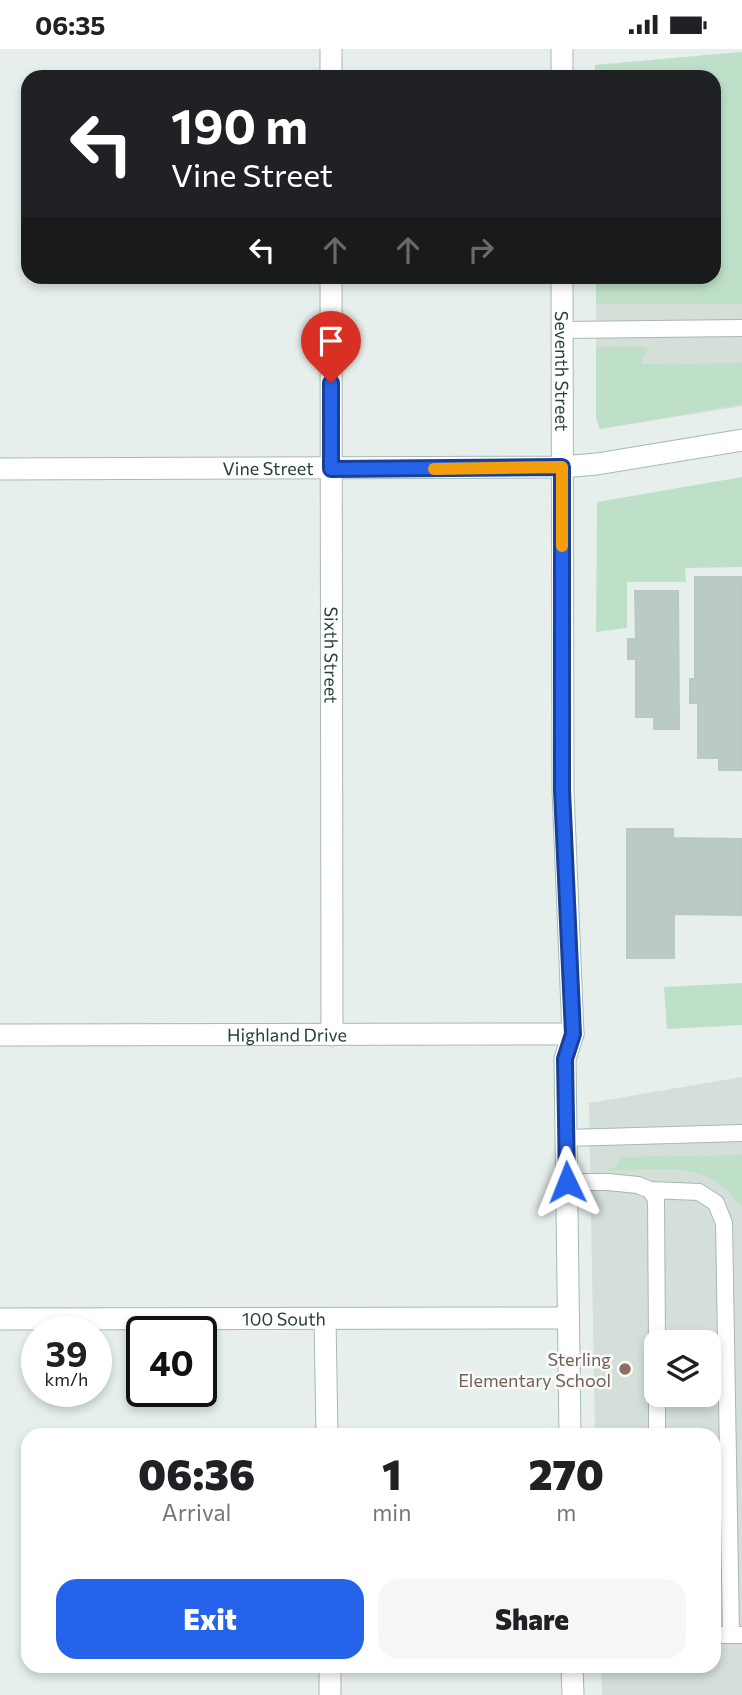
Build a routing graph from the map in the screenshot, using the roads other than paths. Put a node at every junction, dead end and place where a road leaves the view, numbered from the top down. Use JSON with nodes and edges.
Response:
{"nodes":[{"id":1,"x":331,"y":49,"type":"edge"},
{"id":2,"x":562,"y":49,"type":"edge"},
{"id":3,"x":331,"y":70,"type":"edge"},
{"id":4,"x":562,"y":70,"type":"edge"},
{"id":5,"x":331,"y":284,"type":"edge"},
{"id":6,"x":562,"y":284,"type":"edge"},
{"id":7,"x":742,"y":328,"type":"edge"},
{"id":8,"x":562,"y":330,"type":"junction"},
{"id":9,"x":742,"y":440,"type":"edge"},
{"id":10,"x":562,"y":467,"type":"junction"},
{"id":11,"x":331,"y":469,"type":"junction"},
{"id":12,"x":0,"y":470,"type":"edge"},
{"id":13,"x":573,"y":1034,"type":"junction"},
{"id":14,"x":0,"y":1035,"type":"edge"},
{"id":15,"x":332,"y":1035,"type":"junction"},
{"id":16,"x":742,"y":1133,"type":"edge"},
{"id":17,"x":566,"y":1138,"type":"junction"},
{"id":18,"x":567,"y":1182,"type":"junction"},
{"id":19,"x":650,"y":1190,"type":"junction"},
{"id":20,"x":568,"y":1318,"type":"junction"},
{"id":21,"x":0,"y":1319,"type":"edge"},
{"id":22,"x":325,"y":1320,"type":"junction"},
{"id":23,"x":657,"y":1330,"type":"edge"},
{"id":24,"x":657,"y":1407,"type":"edge"},
{"id":25,"x":327,"y":1428,"type":"edge"},
{"id":26,"x":570,"y":1428,"type":"edge"},
{"id":27,"x":657,"y":1428,"type":"edge"},
{"id":28,"x":736,"y":1635,"type":"edge"},
{"id":29,"x":330,"y":1673,"type":"edge"},
{"id":30,"x":572,"y":1673,"type":"edge"},
{"id":31,"x":330,"y":1695,"type":"edge"},
{"id":32,"x":573,"y":1695,"type":"edge"}],
"edges":[{"from":1,"to":3,"type":"street"},
{"from":2,"to":4,"type":"street"},
{"from":5,"to":11,"type":"street","name":"Sixth Street"},
{"from":6,"to":8,"type":"street","name":"Seventh Street"},
{"from":7,"to":8,"type":"lane"},
{"from":8,"to":10,"type":"street","name":"Seventh Street"},
{"from":9,"to":10,"type":"street","name":"Vine Street"},
{"from":10,"to":11,"type":"street","name":"Vine Street"},
{"from":10,"to":13,"type":"street","name":"Seventh Street"},
{"from":11,"to":12,"type":"street","name":"Vine Street"},
{"from":11,"to":15,"type":"street","name":"Sixth Street"},
{"from":13,"to":15,"type":"street","name":"Highland Drive"},
{"from":13,"to":17,"type":"street","name":"Seventh Street"},
{"from":14,"to":15,"type":"street","name":"Highland Drive"},
{"from":16,"to":17,"type":"lane"},
{"from":17,"to":18,"type":"street","name":"Seventh Street"},
{"from":18,"to":19,"type":"lane"},
{"from":18,"to":20,"type":"street","name":"Seventh Street"},
{"from":19,"to":23,"type":"lane"},
{"from":19,"to":28,"type":"lane"},
{"from":20,"to":22,"type":"street","name":"100 South"},
{"from":20,"to":26,"type":"street","name":"Seventh Street"},
{"from":21,"to":22,"type":"street","name":"100 South"},
{"from":22,"to":25,"type":"street"},
{"from":24,"to":27,"type":"lane"},
{"from":29,"to":31,"type":"street"},
{"from":30,"to":32,"type":"street"}]}
